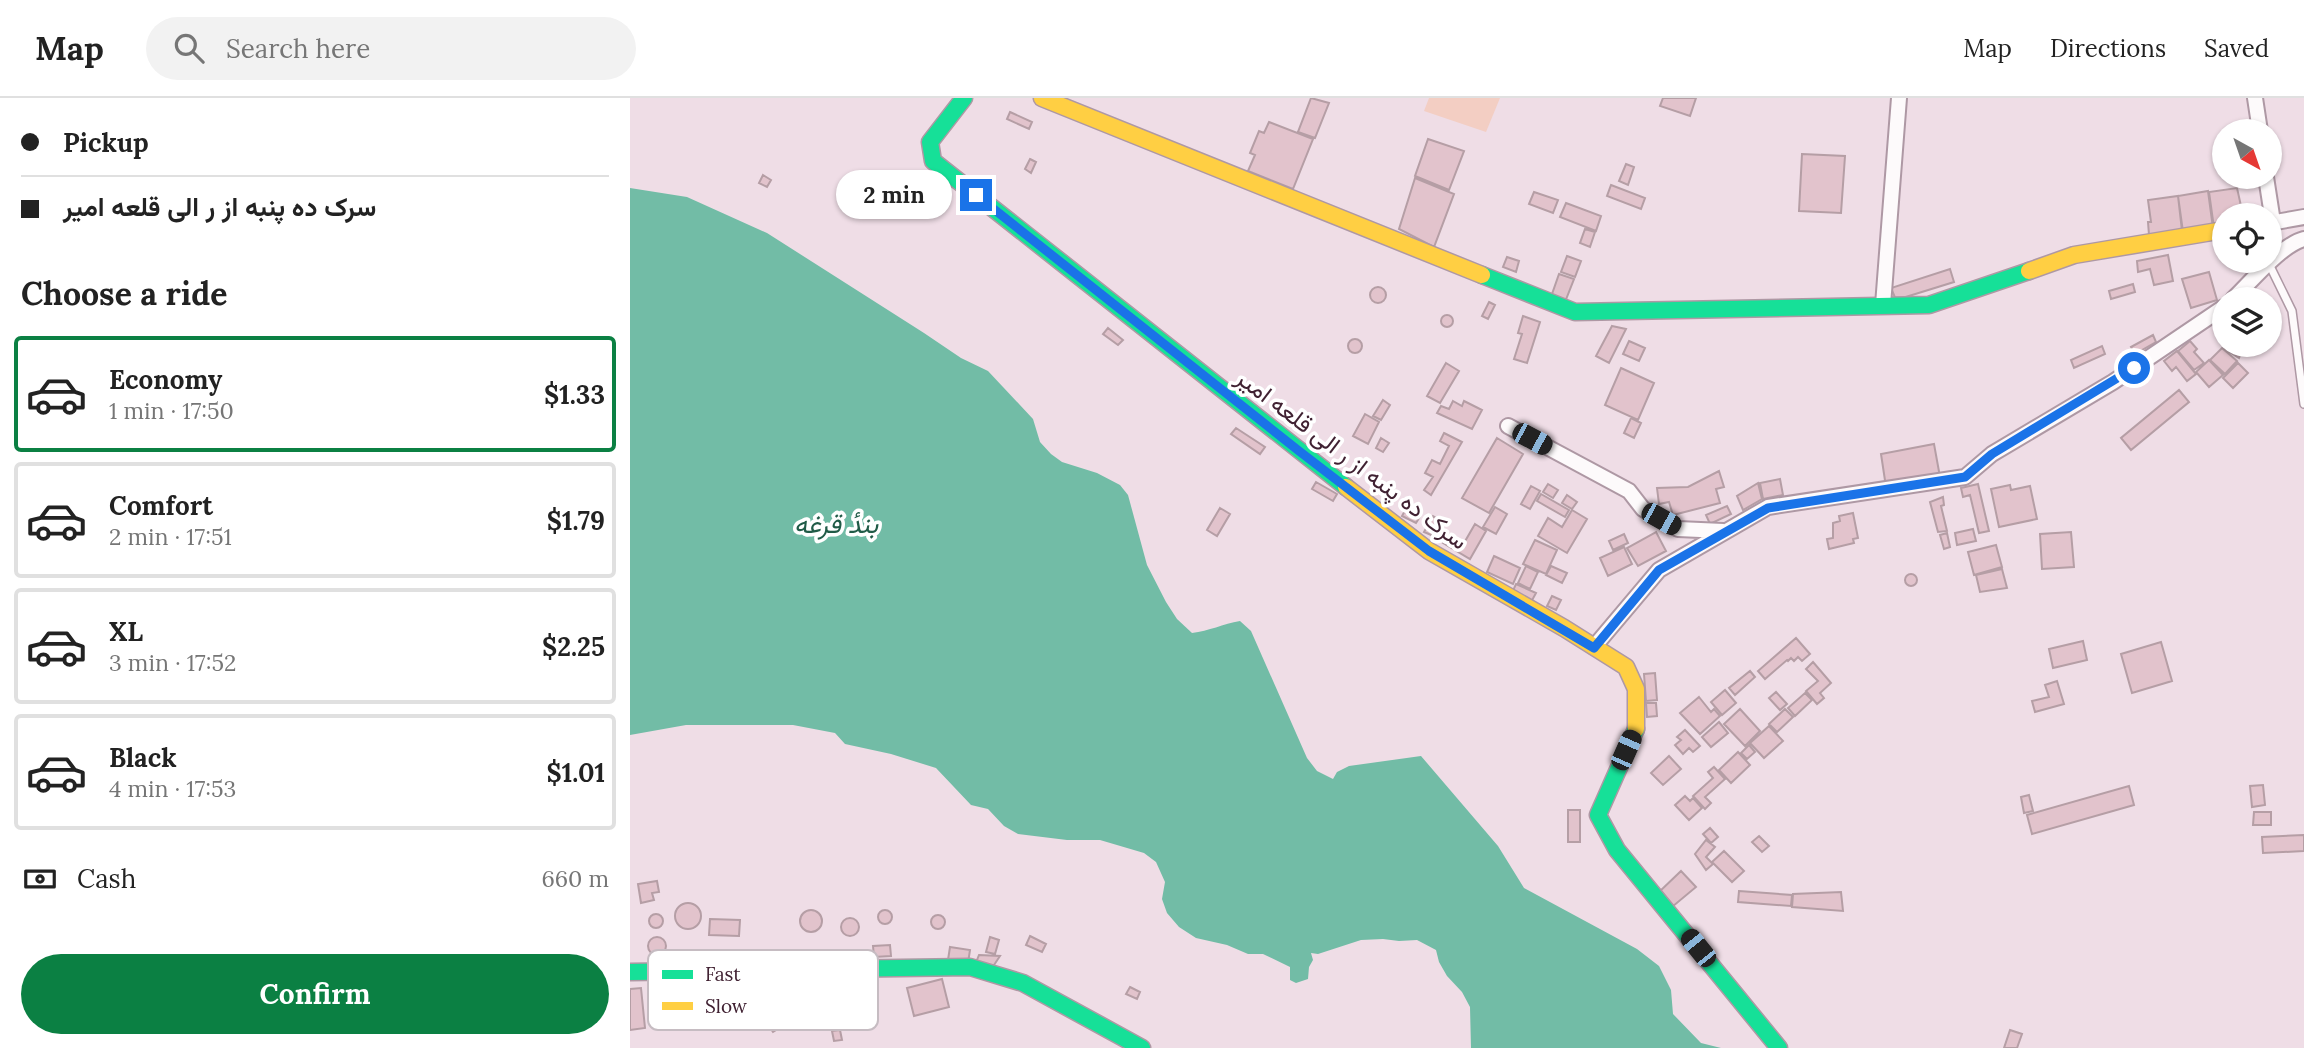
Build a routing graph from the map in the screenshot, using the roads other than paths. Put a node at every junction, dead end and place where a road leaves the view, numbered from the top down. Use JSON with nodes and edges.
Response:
{"nodes":[{"id":1,"x":964,"y":98,"type":"edge"},
{"id":2,"x":1042,"y":98,"type":"edge"},
{"id":3,"x":1899,"y":98,"type":"edge"},
{"id":4,"x":2255,"y":98,"type":"edge"},
{"id":5,"x":2258,"y":119,"type":"edge"},
{"id":6,"x":2304,"y":217,"type":"edge"},
{"id":7,"x":2282,"y":221,"type":"edge"},
{"id":8,"x":2212,"y":232,"type":"edge"},
{"id":9,"x":2304,"y":239,"type":"edge"},
{"id":10,"x":2282,"y":254,"type":"edge"},
{"id":11,"x":2260,"y":273,"type":"edge"},
{"id":12,"x":2273,"y":273,"type":"edge"},
{"id":13,"x":2245,"y":287,"type":"edge"},
{"id":14,"x":1883,"y":305,"type":"junction"},
{"id":15,"x":2212,"y":315,"type":"edge"},
{"id":16,"x":2304,"y":404,"type":"edge"},
{"id":17,"x":1508,"y":426,"type":"dead end"},
{"id":18,"x":1724,"y":531,"type":"junction"},
{"id":19,"x":1594,"y":648,"type":"junction"},
{"id":20,"x":878,"y":968,"type":"edge"},
{"id":21,"x":630,"y":972,"type":"edge"},
{"id":22,"x":648,"y":972,"type":"edge"},
{"id":23,"x":1142,"y":1048,"type":"edge"},
{"id":24,"x":1779,"y":1048,"type":"edge"}],
"edges":[{"from":1,"to":19,"type":"street","name":"سرک ده پنبه از ر الی قلعه امیر"},
{"from":2,"to":14,"type":"street"},
{"from":3,"to":14,"type":"street"},
{"from":4,"to":5,"type":"street"},
{"from":6,"to":7,"type":"street"},
{"from":8,"to":14,"type":"street"},
{"from":9,"to":10,"type":"street"},
{"from":11,"to":13,"type":"street"},
{"from":12,"to":16,"type":"lane"},
{"from":15,"to":18,"type":"street"},
{"from":17,"to":18,"type":"street"},
{"from":18,"to":19,"type":"street"},
{"from":19,"to":24,"type":"street","name":"سرک ده پنبه از ر الی قلعه امیر"},
{"from":20,"to":23,"type":"street"},
{"from":21,"to":22,"type":"street"}]}
